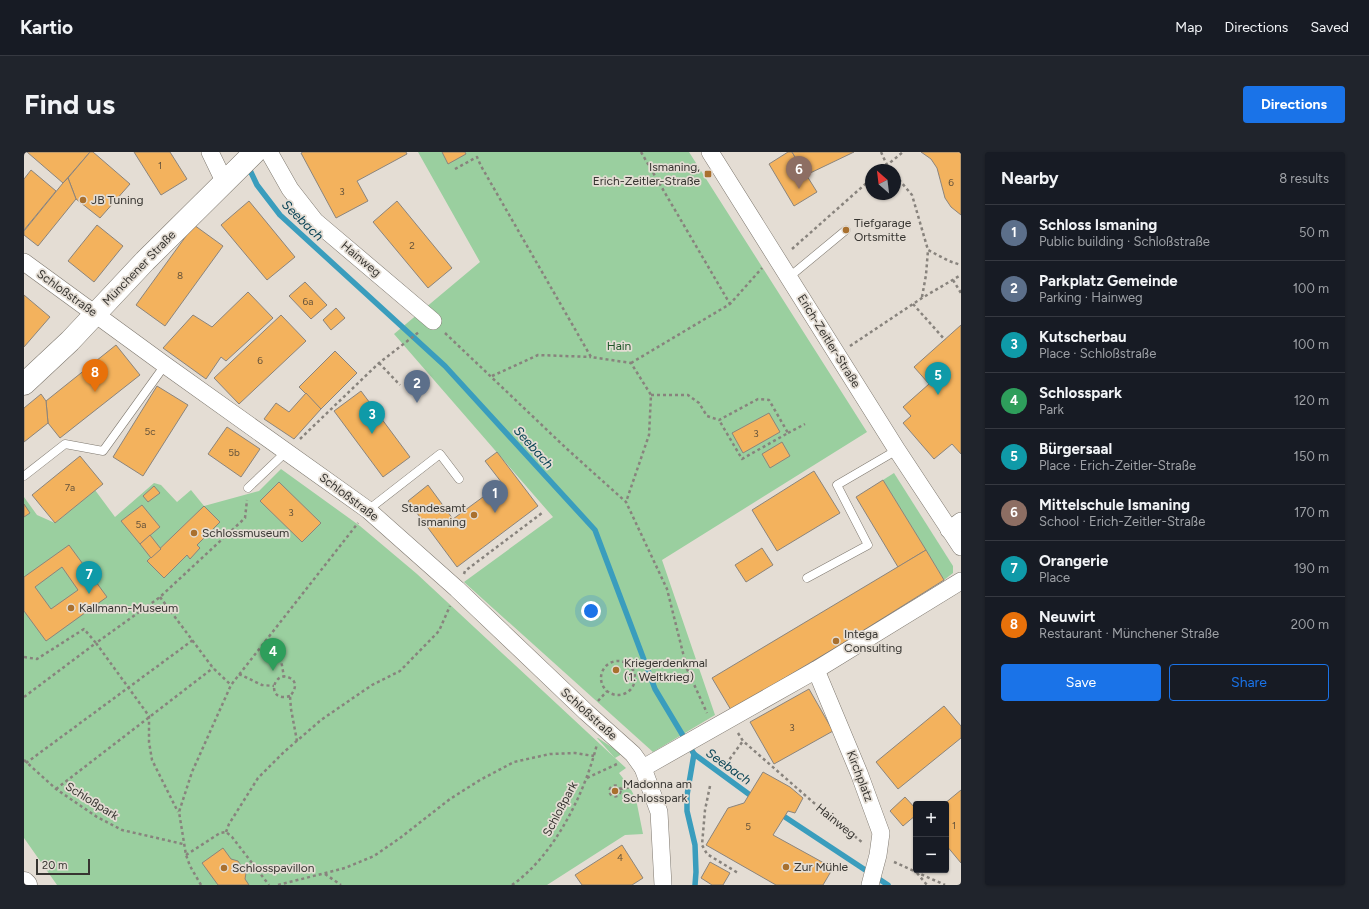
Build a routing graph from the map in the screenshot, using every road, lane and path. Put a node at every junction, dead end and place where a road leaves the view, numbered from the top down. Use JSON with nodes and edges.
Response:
{"nodes":[{"id":1,"x":210,"y":152,"type":"edge"},
{"id":2,"x":255,"y":152,"type":"edge"},
{"id":3,"x":269,"y":152,"type":"edge"},
{"id":4,"x":641,"y":152,"type":"edge"},
{"id":5,"x":710,"y":152,"type":"edge"},
{"id":6,"x":881,"y":152,"type":"edge"},
{"id":7,"x":903,"y":152,"type":"edge"},
{"id":8,"x":887,"y":164,"type":"edge"},
{"id":9,"x":888,"y":164,"type":"edge"},
{"id":10,"x":455,"y":169,"type":"dead end"},
{"id":11,"x":230,"y":176,"type":"junction"},
{"id":12,"x":901,"y":182,"type":"edge"},
{"id":13,"x":865,"y":184,"type":"edge"},
{"id":14,"x":846,"y":230,"type":"dead end"},
{"id":15,"x":928,"y":250,"type":"junction"},
{"id":16,"x":777,"y":258,"type":"junction"},
{"id":17,"x":24,"y":262,"type":"edge"},
{"id":18,"x":961,"y":265,"type":"edge"},
{"id":19,"x":961,"y":275,"type":"edge"},
{"id":20,"x":788,"y":278,"type":"junction"},
{"id":21,"x":953,"y":280,"type":"junction"},
{"id":22,"x":961,"y":293,"type":"edge"},
{"id":23,"x":922,"y":298,"type":"junction"},
{"id":24,"x":730,"y":304,"type":"junction"},
{"id":25,"x":913,"y":304,"type":"junction"},
{"id":26,"x":95,"y":314,"type":"junction"},
{"id":27,"x":433,"y":321,"type":"joint"},
{"id":28,"x":419,"y":332,"type":"dead end"},
{"id":29,"x":945,"y":340,"type":"dead end"},
{"id":30,"x":837,"y":355,"type":"junction"},
{"id":31,"x":591,"y":357,"type":"junction"},
{"id":32,"x":631,"y":363,"type":"junction"},
{"id":33,"x":379,"y":364,"type":"junction"},
{"id":34,"x":165,"y":365,"type":"junction"},
{"id":35,"x":492,"y":376,"type":"junction"},
{"id":36,"x":24,"y":384,"type":"edge"},
{"id":37,"x":400,"y":385,"type":"dead end"},
{"id":38,"x":651,"y":395,"type":"junction"},
{"id":39,"x":720,"y":420,"type":"junction"},
{"id":40,"x":805,"y":424,"type":"dead end"},
{"id":41,"x":788,"y":433,"type":"junction"},
{"id":42,"x":897,"y":450,"type":"junction"},
{"id":43,"x":287,"y":451,"type":"junction"},
{"id":44,"x":24,"y":476,"type":"edge"},
{"id":45,"x":459,"y":479,"type":"dead end"},
{"id":46,"x":248,"y":488,"type":"joint"},
{"id":47,"x":626,"y":502,"type":"junction"},
{"id":48,"x":368,"y":510,"type":"junction"},
{"id":49,"x":542,"y":513,"type":"dead end"},
{"id":50,"x":955,"y":526,"type":"edge"},
{"id":51,"x":961,"y":547,"type":"edge"},
{"id":52,"x":465,"y":571,"type":"dead end"},
{"id":53,"x":807,"y":578,"type":"dead end"},
{"id":54,"x":961,"y":581,"type":"edge"},
{"id":55,"x":160,"y":597,"type":"junction"},
{"id":56,"x":452,"y":603,"type":"dead end"},
{"id":57,"x":193,"y":640,"type":"junction"},
{"id":58,"x":266,"y":640,"type":"junction"},
{"id":59,"x":96,"y":644,"type":"junction"},
{"id":60,"x":24,"y":657,"type":"edge"},
{"id":61,"x":606,"y":666,"type":"joint"},
{"id":62,"x":213,"y":668,"type":"junction"},
{"id":63,"x":816,"y":670,"type":"junction"},
{"id":64,"x":239,"y":674,"type":"junction"},
{"id":65,"x":284,"y":677,"type":"junction"},
{"id":66,"x":230,"y":685,"type":"junction"},
{"id":67,"x":274,"y":686,"type":"junction"},
{"id":68,"x":127,"y":688,"type":"junction"},
{"id":69,"x":290,"y":696,"type":"junction"},
{"id":70,"x":24,"y":697,"type":"edge"},
{"id":71,"x":149,"y":716,"type":"junction"},
{"id":72,"x":711,"y":730,"type":"junction"},
{"id":73,"x":608,"y":731,"type":"junction"},
{"id":74,"x":740,"y":737,"type":"dead end"},
{"id":75,"x":743,"y":740,"type":"junction"},
{"id":76,"x":297,"y":741,"type":"junction"},
{"id":77,"x":633,"y":754,"type":"junction"},
{"id":78,"x":594,"y":756,"type":"junction"},
{"id":79,"x":25,"y":761,"type":"edge"},
{"id":80,"x":726,"y":764,"type":"dead end"},
{"id":81,"x":643,"y":768,"type":"junction"},
{"id":82,"x":587,"y":778,"type":"junction"},
{"id":83,"x":710,"y":786,"type":"dead end"},
{"id":84,"x":634,"y":787,"type":"dead end"},
{"id":85,"x":56,"y":788,"type":"junction"},
{"id":86,"x":620,"y":789,"type":"junction"},
{"id":87,"x":178,"y":812,"type":"junction"},
{"id":88,"x":226,"y":832,"type":"junction"},
{"id":89,"x":183,"y":844,"type":"junction"},
{"id":90,"x":186,"y":855,"type":"junction"},
{"id":91,"x":874,"y":872,"type":"edge"},
{"id":92,"x":913,"y":872,"type":"edge"},
{"id":93,"x":738,"y":873,"type":"dead end"},
{"id":94,"x":917,"y":873,"type":"edge"},
{"id":95,"x":918,"y":873,"type":"edge"},
{"id":96,"x":325,"y":874,"type":"junction"},
{"id":97,"x":201,"y":885,"type":"edge"},
{"id":98,"x":269,"y":885,"type":"edge"},
{"id":99,"x":278,"y":885,"type":"edge"},
{"id":100,"x":341,"y":885,"type":"edge"},
{"id":101,"x":512,"y":885,"type":"edge"},
{"id":102,"x":663,"y":885,"type":"edge"},
{"id":103,"x":927,"y":885,"type":"edge"},
{"id":104,"x":945,"y":885,"type":"edge"}],
"edges":[{"from":1,"to":11,"type":"street"},
{"from":2,"to":11,"type":"main road","name":"Münchener Straße"},
{"from":3,"to":27,"type":"street","name":"Hainweg"},
{"from":4,"to":24,"type":"path"},
{"from":5,"to":16,"type":"street","name":"Erich-Zeitler-Straße"},
{"from":6,"to":8,"type":"path"},
{"from":7,"to":9,"type":"path"},
{"from":10,"to":31,"type":"path"},
{"from":11,"to":26,"type":"main road","name":"Münchener Straße"},
{"from":12,"to":15,"type":"path"},
{"from":13,"to":16,"type":"path"},
{"from":14,"to":20,"type":"lane"},
{"from":15,"to":18,"type":"path"},
{"from":15,"to":23,"type":"path"},
{"from":16,"to":20,"type":"street","name":"Erich-Zeitler-Straße"},
{"from":16,"to":24,"type":"path"},
{"from":17,"to":26,"type":"street","name":"Schloßstraße"},
{"from":19,"to":21,"type":"path"},
{"from":20,"to":30,"type":"street","name":"Erich-Zeitler-Straße"},
{"from":21,"to":22,"type":"path"},
{"from":21,"to":23,"type":"path"},
{"from":23,"to":25,"type":"path"},
{"from":24,"to":32,"type":"path"},
{"from":25,"to":29,"type":"path"},
{"from":25,"to":30,"type":"path"},
{"from":26,"to":34,"type":"street","name":"Schloßstraße"},
{"from":26,"to":36,"type":"main road","name":"Münchener Straße"},
{"from":27,"to":35,"type":"path"},
{"from":28,"to":33,"type":"path"},
{"from":30,"to":42,"type":"street","name":"Erich-Zeitler-Straße"},
{"from":31,"to":32,"type":"path"},
{"from":31,"to":35,"type":"path"},
{"from":32,"to":38,"type":"path"},
{"from":33,"to":37,"type":"path"},
{"from":33,"to":43,"type":"path"},
{"from":34,"to":43,"type":"street","name":"Schloßstraße"},
{"from":34,"to":44,"type":"lane"},
{"from":35,"to":47,"type":"path"},
{"from":38,"to":39,"type":"path"},
{"from":38,"to":47,"type":"path"},
{"from":39,"to":41,"type":"path"},
{"from":39,"to":41,"type":"path"},
{"from":40,"to":41,"type":"path"},
{"from":42,"to":50,"type":"street","name":"Erich-Zeitler-Straße"},
{"from":42,"to":53,"type":"lane"},
{"from":43,"to":46,"type":"lane"},
{"from":43,"to":48,"type":"street","name":"Schloßstraße"},
{"from":45,"to":48,"type":"lane"},
{"from":46,"to":55,"type":"path"},
{"from":47,"to":72,"type":"path"},
{"from":48,"to":58,"type":"path"},
{"from":48,"to":73,"type":"street","name":"Schloßstraße"},
{"from":49,"to":52,"type":"path"},
{"from":50,"to":51,"type":"street","name":"Erich-Zeitler-Straße"},
{"from":54,"to":63,"type":"street"},
{"from":55,"to":57,"type":"path"},
{"from":55,"to":59,"type":"path"},
{"from":56,"to":76,"type":"path"},
{"from":57,"to":62,"type":"path"},
{"from":57,"to":68,"type":"path"},
{"from":58,"to":64,"type":"path"},
{"from":58,"to":65,"type":"path"},
{"from":59,"to":60,"type":"path"},
{"from":59,"to":68,"type":"path"},
{"from":59,"to":70,"type":"path"},
{"from":61,"to":61,"type":"path"},
{"from":62,"to":66,"type":"path"},
{"from":62,"to":71,"type":"path"},
{"from":63,"to":72,"type":"street"},
{"from":63,"to":91,"type":"street","name":"Kirchplatz"},
{"from":64,"to":66,"type":"path"},
{"from":64,"to":67,"type":"path"},
{"from":65,"to":67,"type":"path"},
{"from":65,"to":69,"type":"path"},
{"from":66,"to":87,"type":"path"},
{"from":67,"to":69,"type":"path"},
{"from":68,"to":71,"type":"path"},
{"from":68,"to":79,"type":"path"},
{"from":69,"to":76,"type":"path"},
{"from":71,"to":85,"type":"path"},
{"from":71,"to":87,"type":"path"},
{"from":72,"to":81,"type":"street"},
{"from":73,"to":77,"type":"street","name":"Schloßstraße"},
{"from":73,"to":78,"type":"path","name":"Schloßpark"},
{"from":74,"to":75,"type":"path","name":"Hainweg"},
{"from":75,"to":80,"type":"path"},
{"from":75,"to":91,"type":"path","name":"Hainweg"},
{"from":76,"to":88,"type":"path"},
{"from":77,"to":81,"type":"street","name":"Schloßstraße"},
{"from":77,"to":82,"type":"path"},
{"from":78,"to":82,"type":"path","name":"Schloßpark"},
{"from":78,"to":96,"type":"path"},
{"from":79,"to":85,"type":"path","name":"Schloßpark"},
{"from":81,"to":102,"type":"street","name":"Schloßstraße"},
{"from":82,"to":101,"type":"path","name":"Schloßpark"},
{"from":83,"to":93,"type":"path"},
{"from":84,"to":86,"type":"path"},
{"from":85,"to":89,"type":"path","name":"Schloßpark"},
{"from":86,"to":86,"type":"path"},
{"from":87,"to":89,"type":"path"},
{"from":88,"to":90,"type":"path"},
{"from":88,"to":98,"type":"path"},
{"from":89,"to":90,"type":"path"},
{"from":90,"to":97,"type":"path"},
{"from":91,"to":92,"type":"path","name":"Hainweg"},
{"from":94,"to":103,"type":"path"},
{"from":95,"to":104,"type":"path","name":"Hainweg"},
{"from":96,"to":99,"type":"path"},
{"from":96,"to":100,"type":"path"}]}
